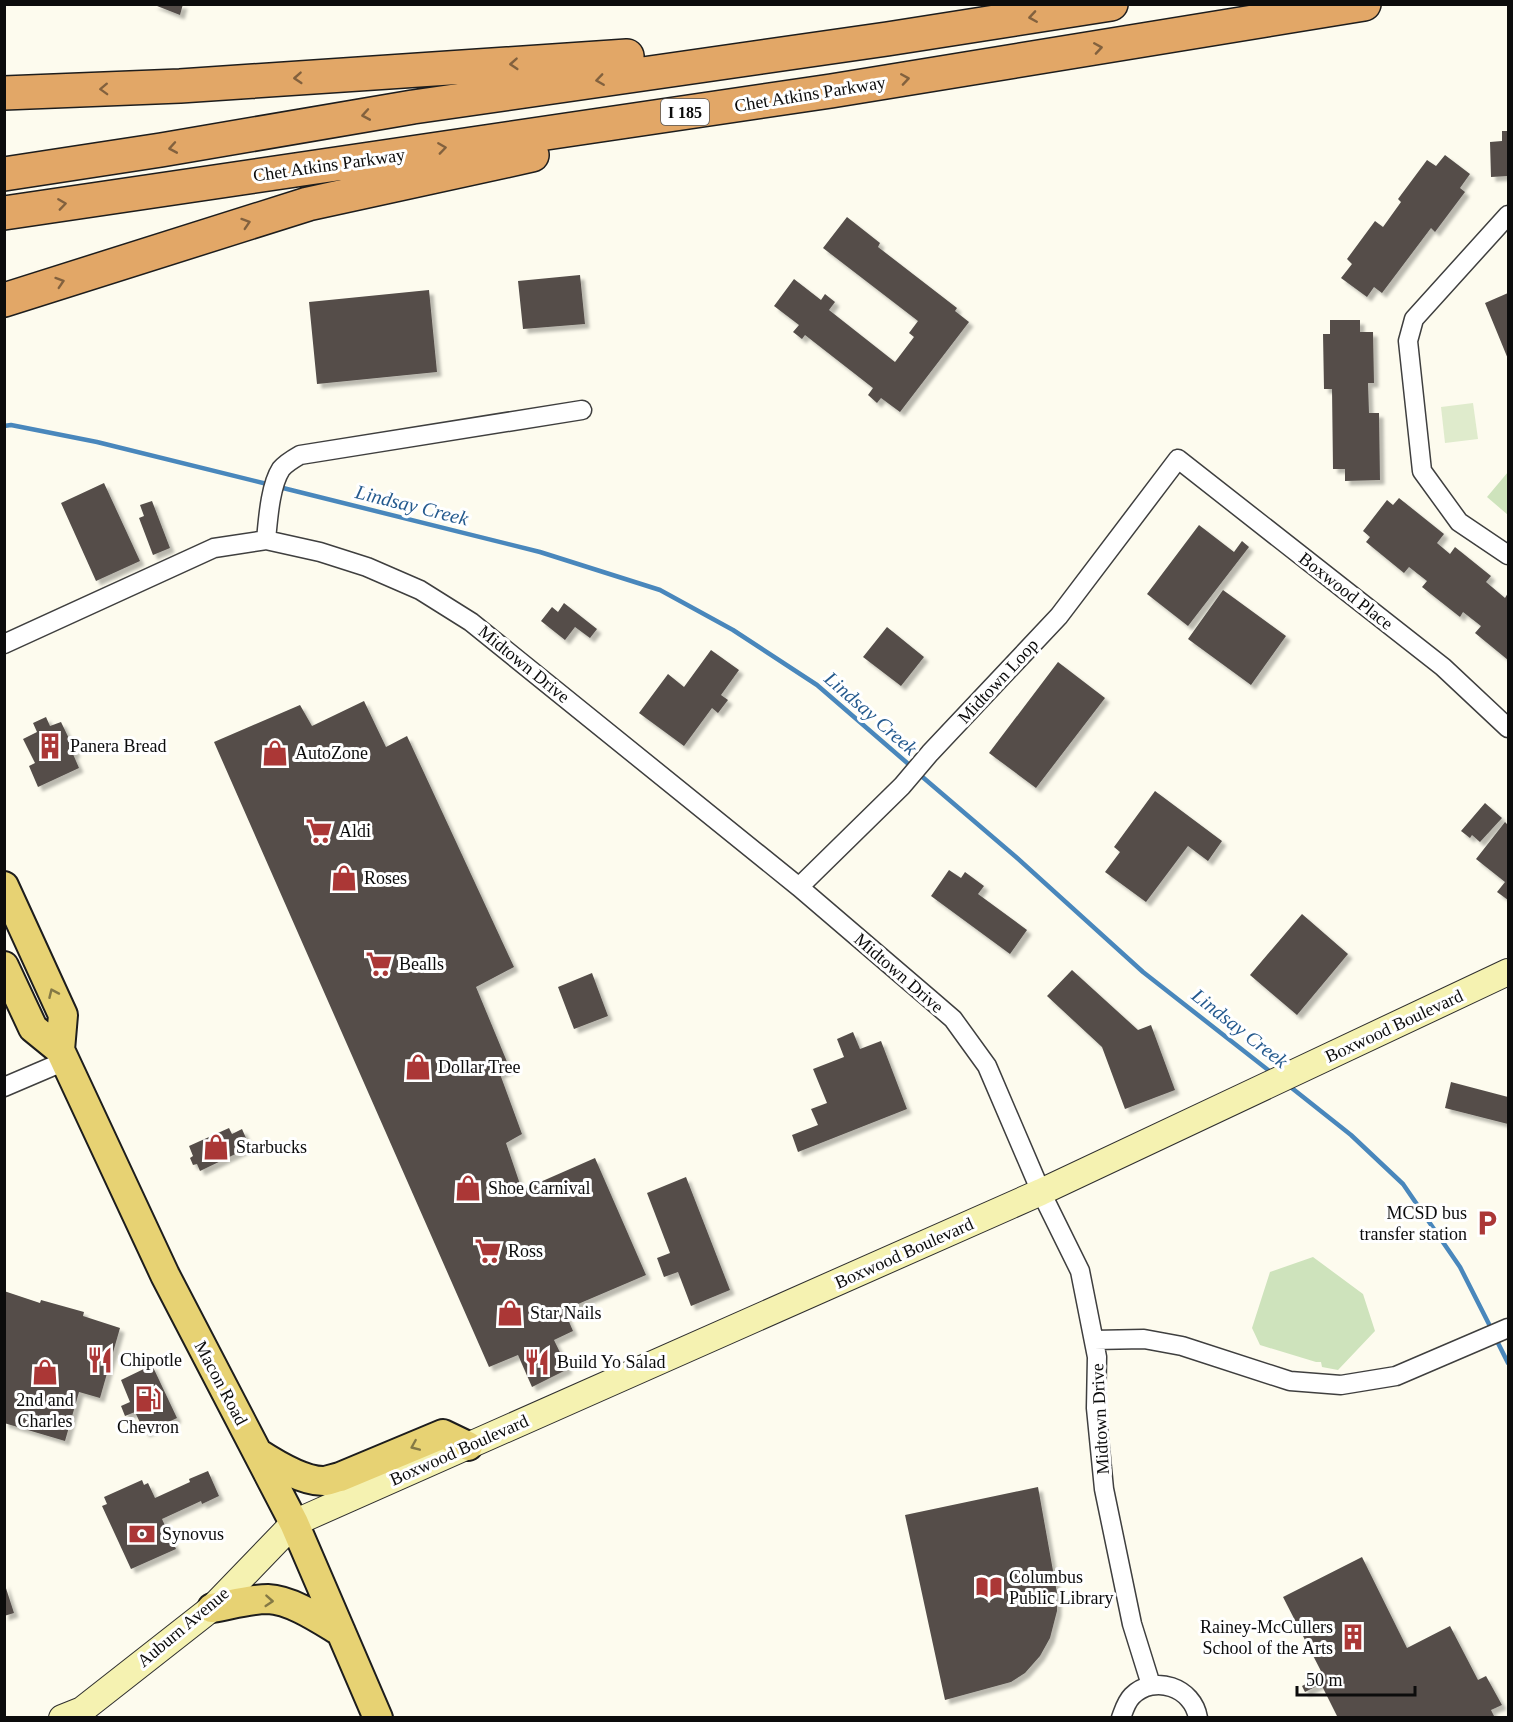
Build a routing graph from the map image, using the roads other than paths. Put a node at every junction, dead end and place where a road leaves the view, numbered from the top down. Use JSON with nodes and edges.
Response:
{"nodes":[{"id":1,"x":1111,"y":4,"type":"edge"},
{"id":2,"x":1364,"y":4,"type":"edge"},
{"id":3,"x":887,"y":39,"type":"junction"},
{"id":4,"x":831,"y":91,"type":"junction"},
{"id":5,"x":4,"y":93,"type":"edge"},
{"id":6,"x":4,"y":174,"type":"edge"},
{"id":7,"x":4,"y":213,"type":"edge"},
{"id":8,"x":1509,"y":215,"type":"edge"},
{"id":9,"x":4,"y":300,"type":"edge"},
{"id":10,"x":582,"y":410,"type":"dead end"},
{"id":11,"x":1178,"y":459,"type":"joint"},
{"id":12,"x":266,"y":540,"type":"junction"},
{"id":13,"x":1509,"y":555,"type":"edge"},
{"id":14,"x":4,"y":644,"type":"edge"},
{"id":15,"x":1509,"y":728,"type":"edge"},
{"id":16,"x":4,"y":886,"type":"edge"},
{"id":17,"x":799,"y":887,"type":"junction"},
{"id":18,"x":4,"y":966,"type":"edge"},
{"id":19,"x":1509,"y":972,"type":"edge"},
{"id":20,"x":62,"y":1055,"type":"junction"},
{"id":21,"x":4,"y":1087,"type":"edge"},
{"id":22,"x":1041,"y":1192,"type":"junction"},
{"id":23,"x":1509,"y":1328,"type":"edge"},
{"id":24,"x":1094,"y":1340,"type":"junction"},
{"id":25,"x":468,"y":1446,"type":"junction"},
{"id":26,"x":257,"y":1452,"type":"junction"},
{"id":27,"x":294,"y":1523,"type":"junction"},
{"id":28,"x":212,"y":1608,"type":"junction"},
{"id":29,"x":341,"y":1632,"type":"junction"},
{"id":30,"x":1151,"y":1686,"type":"junction"},
{"id":31,"x":76,"y":1715,"type":"edge"},
{"id":32,"x":378,"y":1718,"type":"edge"},
{"id":33,"x":1121,"y":1718,"type":"edge"},
{"id":34,"x":1198,"y":1718,"type":"edge"}],
"edges":[{"from":1,"to":3,"type":"highway","one_way":true},
{"from":4,"to":2,"type":"highway","name":"Chet Atkins Parkway","number":"I 185","one_way":true},
{"from":3,"to":5,"type":"highway","one_way":true},
{"from":3,"to":6,"type":"highway","one_way":true},
{"from":7,"to":4,"type":"highway","name":"Chet Atkins Parkway","number":"I 185","one_way":true},
{"from":9,"to":4,"type":"highway","one_way":true},
{"from":8,"to":13,"type":"street"},
{"from":10,"to":12,"type":"street"},
{"from":11,"to":15,"type":"street","name":"Boxwood Place"},
{"from":11,"to":17,"type":"street","name":"Midtown Loop"},
{"from":12,"to":14,"type":"street","name":"Midtown Drive"},
{"from":12,"to":17,"type":"street","name":"Midtown Drive"},
{"from":20,"to":16,"type":"main road","name":"Macon Road","one_way":true},
{"from":17,"to":22,"type":"street","name":"Midtown Drive"},
{"from":18,"to":20,"type":"main road","name":"Macon Road"},
{"from":19,"to":22,"type":"street","name":"Boxwood Boulevard"},
{"from":20,"to":21,"type":"street"},
{"from":20,"to":26,"type":"main road","name":"Macon Road"},
{"from":22,"to":24,"type":"street","name":"Midtown Drive"},
{"from":22,"to":25,"type":"street","name":"Boxwood Boulevard"},
{"from":23,"to":24,"type":"street"},
{"from":24,"to":30,"type":"street","name":"Midtown Drive"},
{"from":25,"to":26,"type":"main road","one_way":true},
{"from":25,"to":27,"type":"street","name":"Boxwood Boulevard"},
{"from":26,"to":27,"type":"main road","name":"Macon Road"},
{"from":27,"to":28,"type":"street","name":"Auburn Avenue"},
{"from":27,"to":29,"type":"main road","name":"Macon Road"},
{"from":28,"to":29,"type":"main road","one_way":true},
{"from":28,"to":31,"type":"street","name":"Auburn Avenue"},
{"from":29,"to":32,"type":"main road","name":"Macon Road"},
{"from":30,"to":33,"type":"street"},
{"from":30,"to":34,"type":"street"}]}
